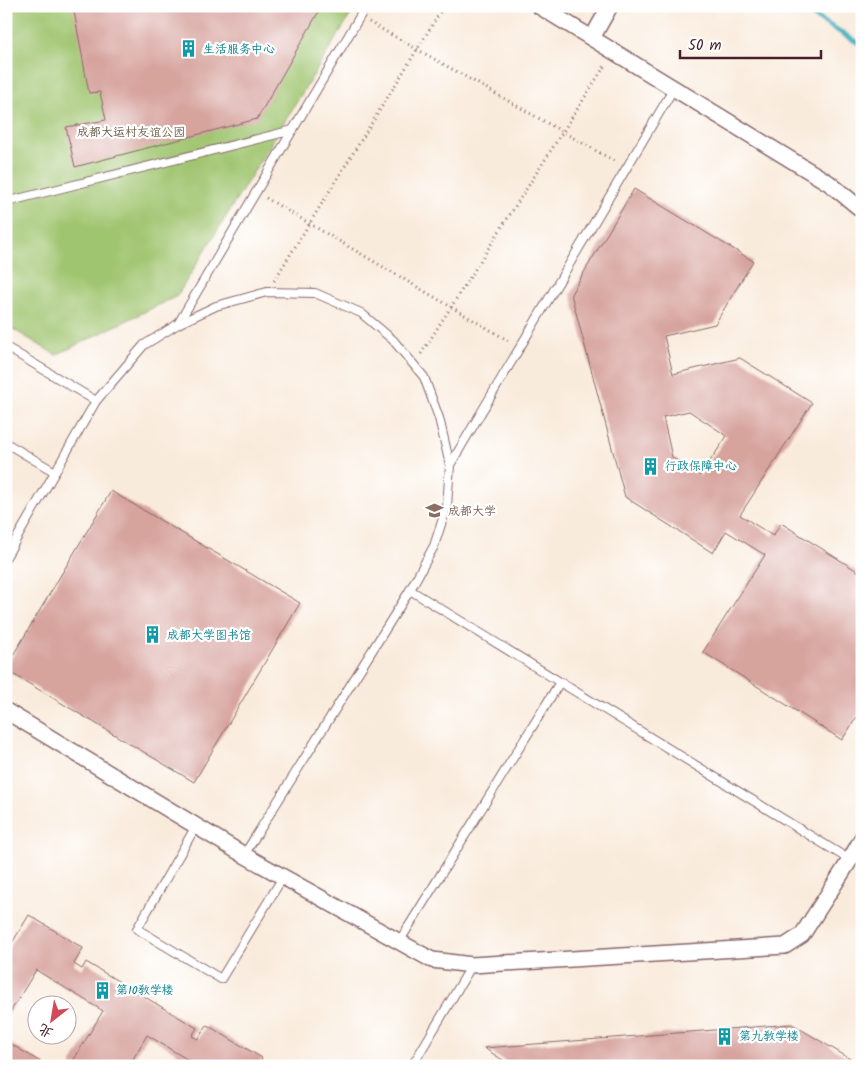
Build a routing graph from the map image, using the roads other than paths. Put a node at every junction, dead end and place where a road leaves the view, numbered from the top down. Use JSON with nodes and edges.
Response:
{"nodes":[{"id":1,"x":366,"y":6,"type":"edge"},
{"id":2,"x":539,"y":6,"type":"edge"},
{"id":3,"x":607,"y":12,"type":"edge"},
{"id":4,"x":592,"y":38,"type":"junction"},
{"id":5,"x":674,"y":88,"type":"junction"},
{"id":6,"x":293,"y":130,"type":"junction"},
{"id":7,"x":6,"y":202,"type":"edge"},
{"id":8,"x":862,"y":210,"type":"edge"},
{"id":9,"x":178,"y":324,"type":"junction"},
{"id":10,"x":6,"y":347,"type":"edge"},
{"id":11,"x":96,"y":401,"type":"junction"},
{"id":12,"x":6,"y":443,"type":"edge"},
{"id":13,"x":450,"y":465,"type":"junction"},
{"id":14,"x":55,"y":472,"type":"junction"},
{"id":15,"x":6,"y":557,"type":"edge"},
{"id":16,"x":410,"y":590,"type":"junction"},
{"id":17,"x":560,"y":682,"type":"junction"},
{"id":18,"x":6,"y":711,"type":"edge"},
{"id":19,"x":196,"y":826,"type":"junction"},
{"id":20,"x":862,"y":838,"type":"edge"},
{"id":21,"x":244,"y":855,"type":"junction"},
{"id":22,"x":850,"y":860,"type":"junction"},
{"id":23,"x":283,"y":877,"type":"junction"},
{"id":24,"x":399,"y":942,"type":"junction"},
{"id":25,"x":472,"y":965,"type":"junction"},
{"id":26,"x":414,"y":1065,"type":"edge"}],
"edges":[{"from":1,"to":6,"type":"lane"},
{"from":2,"to":4,"type":"street"},
{"from":3,"to":4,"type":"street"},
{"from":4,"to":5,"type":"street"},
{"from":5,"to":8,"type":"street"},
{"from":5,"to":13,"type":"lane"},
{"from":6,"to":7,"type":"lane"},
{"from":6,"to":9,"type":"lane"},
{"from":9,"to":11,"type":"lane"},
{"from":9,"to":13,"type":"lane"},
{"from":10,"to":11,"type":"lane"},
{"from":11,"to":14,"type":"lane"},
{"from":12,"to":14,"type":"lane"},
{"from":13,"to":16,"type":"lane"},
{"from":14,"to":15,"type":"lane"},
{"from":16,"to":17,"type":"lane"},
{"from":16,"to":21,"type":"lane"},
{"from":17,"to":22,"type":"lane"},
{"from":17,"to":24,"type":"lane"},
{"from":18,"to":19,"type":"street"},
{"from":19,"to":21,"type":"street"},
{"from":19,"to":23,"type":"lane"},
{"from":20,"to":22,"type":"street"},
{"from":21,"to":23,"type":"street"},
{"from":22,"to":25,"type":"street"},
{"from":23,"to":24,"type":"street"},
{"from":24,"to":25,"type":"street"},
{"from":25,"to":26,"type":"lane"}]}
